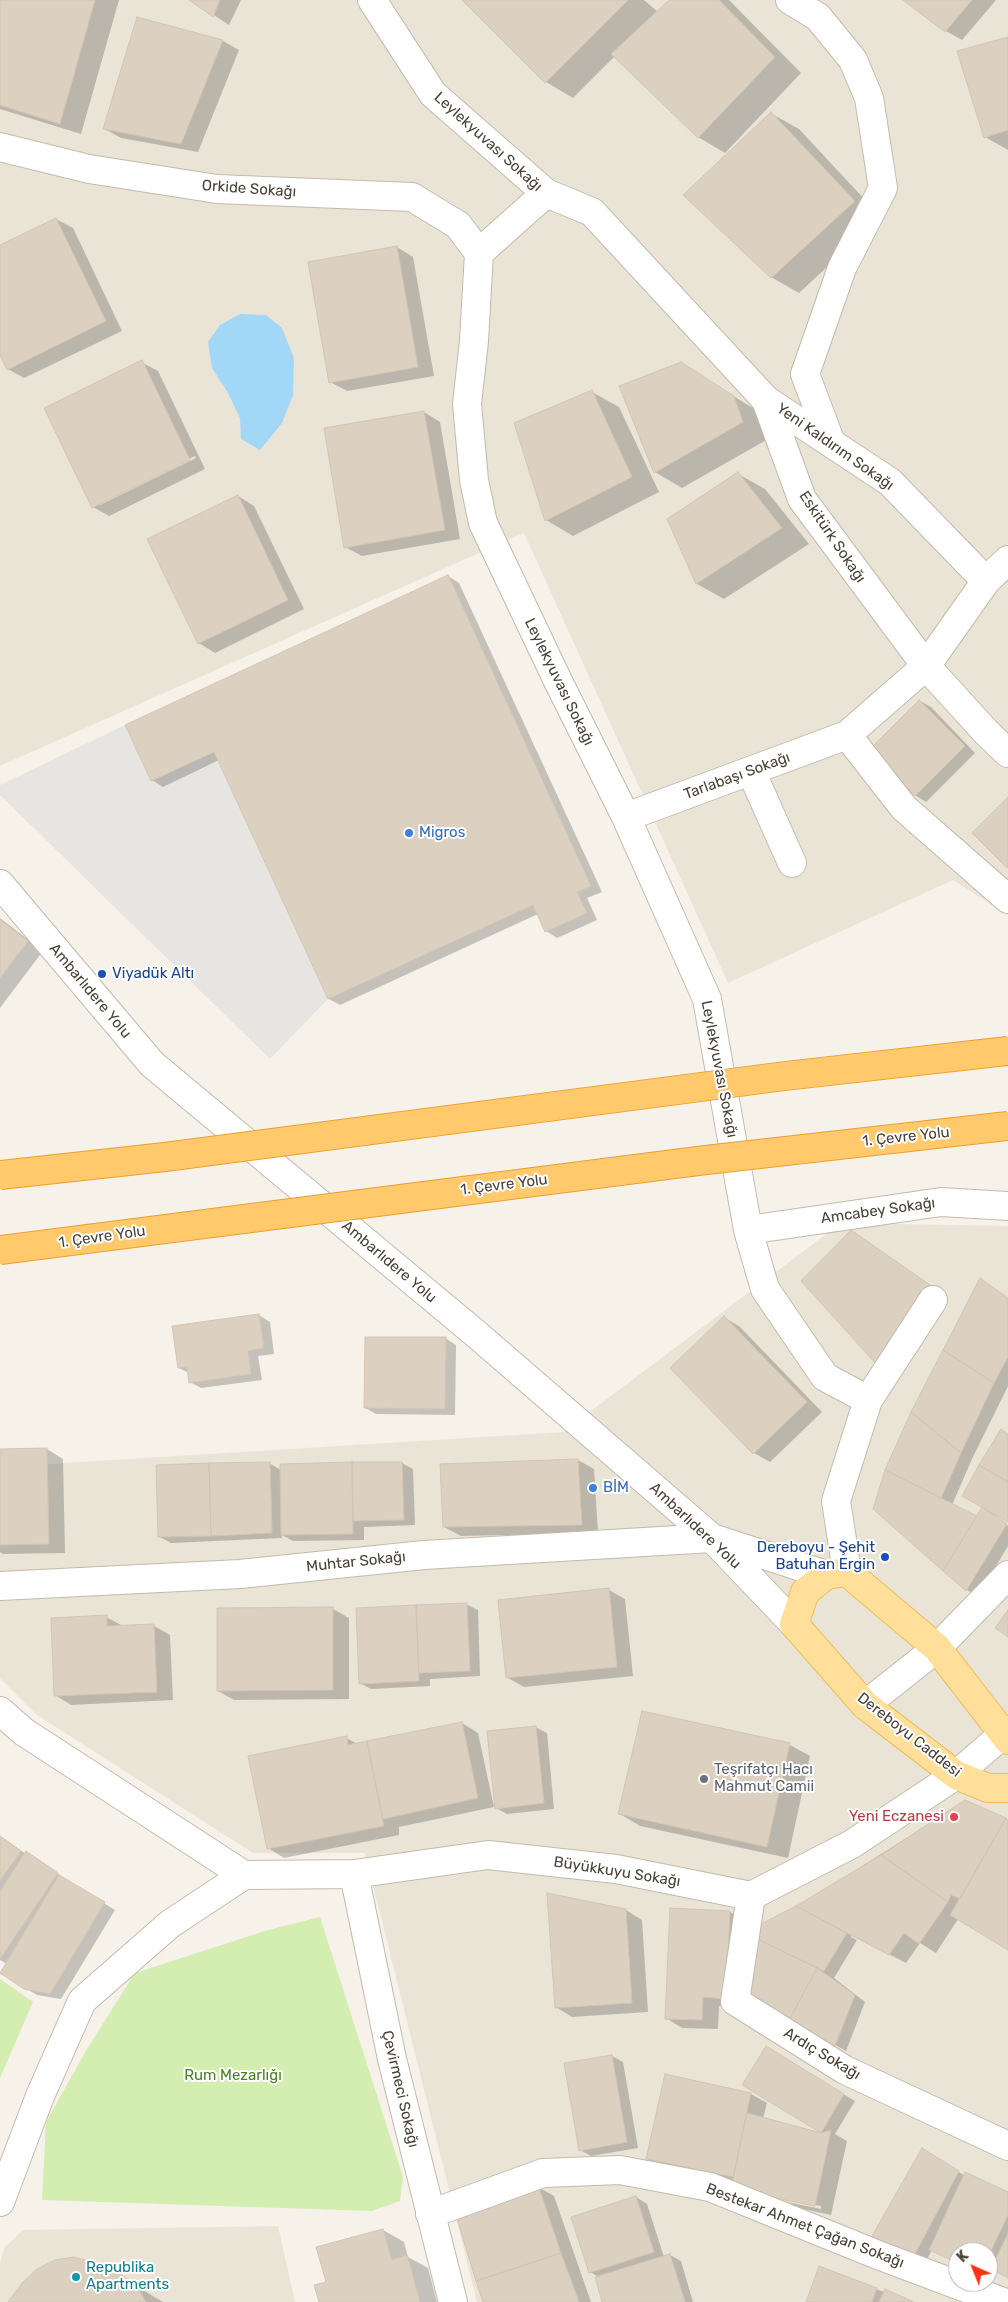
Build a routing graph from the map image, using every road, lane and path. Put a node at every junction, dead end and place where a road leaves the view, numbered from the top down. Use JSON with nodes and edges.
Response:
{"nodes":[{"id":1,"x":372,"y":0,"type":"edge"},
{"id":2,"x":790,"y":0,"type":"edge"},
{"id":3,"x":0,"y":147,"type":"edge"},
{"id":4,"x":546,"y":193,"type":"junction"},
{"id":5,"x":479,"y":253,"type":"junction"},
{"id":6,"x":766,"y":400,"type":"junction"},
{"id":7,"x":831,"y":443,"type":"junction"},
{"id":8,"x":1008,"y":560,"type":"edge"},
{"id":9,"x":986,"y":581,"type":"junction"},
{"id":10,"x":926,"y":666,"type":"junction"},
{"id":11,"x":847,"y":735,"type":"junction"},
{"id":12,"x":1008,"y":753,"type":"edge"},
{"id":13,"x":751,"y":771,"type":"junction"},
{"id":14,"x":626,"y":817,"type":"junction"},
{"id":15,"x":792,"y":863,"type":"dead end"},
{"id":16,"x":0,"y":884,"type":"edge"},
{"id":17,"x":1008,"y":899,"type":"edge"},
{"id":18,"x":1008,"y":1052,"type":"edge"},
{"id":19,"x":1008,"y":1126,"type":"edge"},
{"id":20,"x":0,"y":1174,"type":"edge"},
{"id":21,"x":1008,"y":1206,"type":"edge"},
{"id":22,"x":748,"y":1230,"type":"junction"},
{"id":23,"x":0,"y":1250,"type":"edge"},
{"id":24,"x":933,"y":1300,"type":"dead end"},
{"id":25,"x":868,"y":1400,"type":"junction"},
{"id":26,"x":712,"y":1538,"type":"junction"},
{"id":27,"x":836,"y":1574,"type":"junction"},
{"id":28,"x":1008,"y":1575,"type":"edge"},
{"id":29,"x":0,"y":1586,"type":"edge"},
{"id":30,"x":794,"y":1624,"type":"junction"},
{"id":31,"x":937,"y":1648,"type":"junction"},
{"id":32,"x":865,"y":1705,"type":"junction"},
{"id":33,"x":0,"y":1711,"type":"edge"},
{"id":34,"x":1006,"y":1734,"type":"edge"},
{"id":35,"x":956,"y":1775,"type":"junction"},
{"id":36,"x":1008,"y":1788,"type":"edge"},
{"id":37,"x":354,"y":1874,"type":"junction"},
{"id":38,"x":244,"y":1875,"type":"junction"},
{"id":39,"x":752,"y":1896,"type":"junction"},
{"id":40,"x":1008,"y":2146,"type":"edge"},
{"id":41,"x":0,"y":2202,"type":"edge"},
{"id":42,"x":430,"y":2214,"type":"junction"},
{"id":43,"x":453,"y":2302,"type":"edge"},
{"id":44,"x":1003,"y":2302,"type":"edge"}],
"edges":[{"from":1,"to":4,"type":"street","name":"Leylekyuvası Sokağı"},
{"from":2,"to":7,"type":"street"},
{"from":3,"to":5,"type":"street","name":"Orkide Sokağı"},
{"from":4,"to":5,"type":"street","name":"Leylekyuvası Sokağı"},
{"from":4,"to":6,"type":"street","name":"Eskitürk Sokağı"},
{"from":5,"to":14,"type":"street","name":"Leylekyuvası Sokağı"},
{"from":6,"to":7,"type":"street","name":"Yeni Kaldırım Sokağı"},
{"from":6,"to":10,"type":"street","name":"Eskitürk Sokağı"},
{"from":7,"to":9,"type":"street","name":"Yeni Kaldırım Sokağı"},
{"from":8,"to":9,"type":"street"},
{"from":9,"to":10,"type":"street"},
{"from":10,"to":11,"type":"street"},
{"from":10,"to":12,"type":"street","name":"Eskitürk Sokağı"},
{"from":11,"to":13,"type":"street","name":"Tarlabaşı Sokağı"},
{"from":11,"to":17,"type":"street"},
{"from":13,"to":14,"type":"street","name":"Tarlabaşı Sokağı"},
{"from":13,"to":15,"type":"street"},
{"from":14,"to":22,"type":"street","name":"Leylekyuvası Sokağı"},
{"from":16,"to":26,"type":"street","name":"Ambarlıdere Yolu"},
{"from":18,"to":20,"type":"highway","bridge":true},
{"from":19,"to":23,"type":"highway","name":"1. Çevre Yolu","bridge":true},
{"from":21,"to":22,"type":"street","name":"Amcabey Sokağı"},
{"from":22,"to":25,"type":"street","name":"Leylekyuvası Sokağı"},
{"from":24,"to":25,"type":"street"},
{"from":25,"to":27,"type":"street"},
{"from":26,"to":27,"type":"street"},
{"from":26,"to":29,"type":"street","name":"Muhtar Sokağı"},
{"from":26,"to":30,"type":"street","name":"Ambarlıdere Yolu"},
{"from":27,"to":30,"type":"main road"},
{"from":27,"to":31,"type":"main road"},
{"from":28,"to":31,"type":"street"},
{"from":30,"to":32,"type":"main road","name":"Dereboyu Caddesi"},
{"from":31,"to":32,"type":"street"},
{"from":31,"to":34,"type":"main road"},
{"from":32,"to":35,"type":"main road","name":"Dereboyu Caddesi"},
{"from":33,"to":38,"type":"street"},
{"from":34,"to":35,"type":"street"},
{"from":35,"to":36,"type":"main road","name":"Dereboyu Caddesi"},
{"from":35,"to":39,"type":"street"},
{"from":37,"to":38,"type":"street","name":"Büyükkuyu Sokağı"},
{"from":37,"to":39,"type":"street","name":"Büyükkuyu Sokağı"},
{"from":37,"to":42,"type":"street","name":"Çevirmeci Sokağı"},
{"from":38,"to":41,"type":"street"},
{"from":39,"to":40,"type":"street","name":"Ardıç Sokağı"},
{"from":42,"to":43,"type":"street","name":"Çevirmeci Sokağı"},
{"from":42,"to":44,"type":"street","name":"Bestekar Ahmet Çağan Sokağı"}]}
